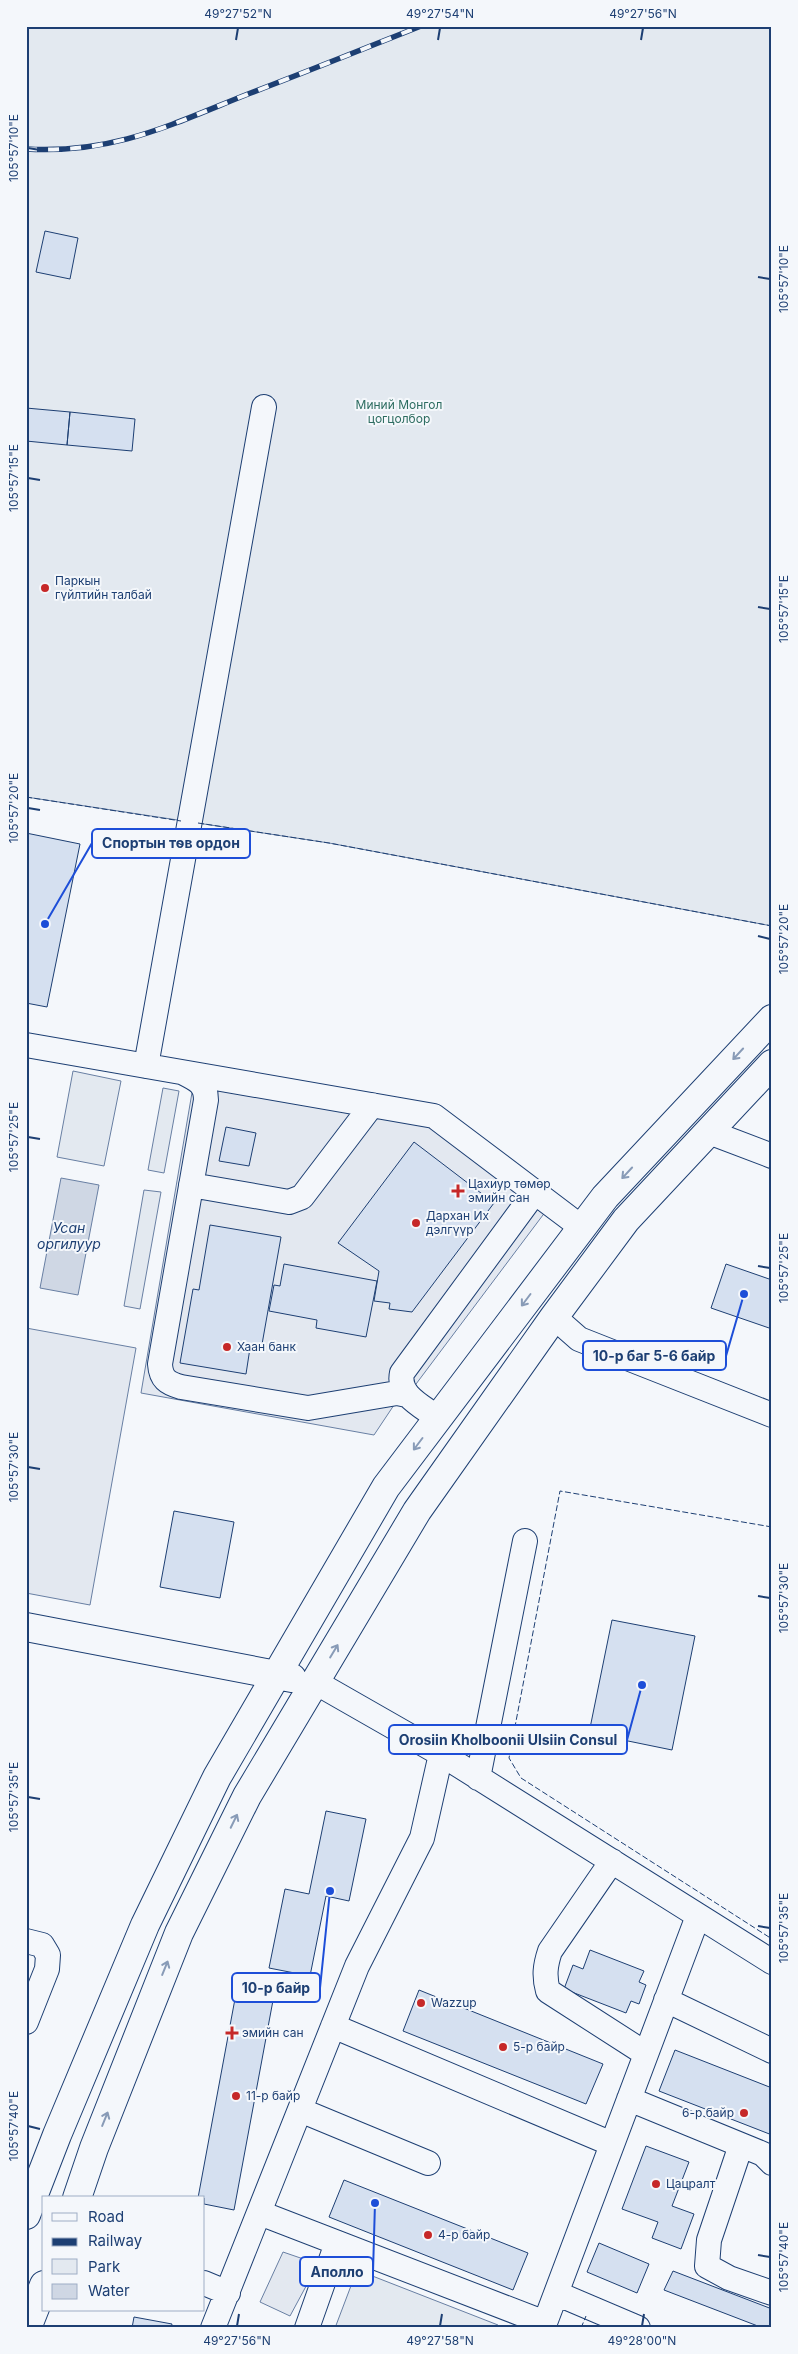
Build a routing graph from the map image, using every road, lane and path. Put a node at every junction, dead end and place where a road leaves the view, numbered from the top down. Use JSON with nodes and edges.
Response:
{"nodes":[{"id":1,"x":264,"y":407,"type":"dead end"},
{"id":2,"x":772,"y":1019,"type":"edge"},
{"id":3,"x":26,"y":1045,"type":"edge"},
{"id":4,"x":772,"y":1064,"type":"edge"},
{"id":5,"x":146,"y":1066,"type":"junction"},
{"id":6,"x":184,"y":1073,"type":"junction"},
{"id":7,"x":372,"y":1105,"type":"junction"},
{"id":8,"x":708,"y":1132,"type":"junction"},
{"id":9,"x":772,"y":1156,"type":"edge"},
{"id":10,"x":191,"y":1185,"type":"junction"},
{"id":11,"x":535,"y":1192,"type":"junction"},
{"id":12,"x":581,"y":1227,"type":"junction"},
{"id":13,"x":554,"y":1317,"type":"junction"},
{"id":14,"x":407,"y":1395,"type":"junction"},
{"id":15,"x":772,"y":1415,"type":"edge"},
{"id":16,"x":438,"y":1418,"type":"junction"},
{"id":17,"x":525,"y":1541,"type":"dead end"},
{"id":18,"x":26,"y":1627,"type":"edge"},
{"id":19,"x":276,"y":1676,"type":"junction"},
{"id":20,"x":316,"y":1682,"type":"junction"},
{"id":21,"x":441,"y":1754,"type":"junction"},
{"id":22,"x":478,"y":1778,"type":"junction"},
{"id":23,"x":612,"y":1861,"type":"junction"},
{"id":24,"x":698,"y":1916,"type":"junction"},
{"id":25,"x":26,"y":1941,"type":"edge"},
{"id":26,"x":772,"y":1962,"type":"edge"},
{"id":27,"x":666,"y":2000,"type":"junction"},
{"id":28,"x":26,"y":2022,"type":"edge"},
{"id":29,"x":334,"y":2026,"type":"junction"},
{"id":30,"x":772,"y":2051,"type":"edge"},
{"id":31,"x":646,"y":2054,"type":"junction"},
{"id":32,"x":629,"y":2099,"type":"junction"},
{"id":33,"x":300,"y":2110,"type":"junction"},
{"id":34,"x":57,"y":2135,"type":"junction"},
{"id":35,"x":612,"y":2144,"type":"junction"},
{"id":36,"x":741,"y":2145,"type":"junction"},
{"id":37,"x":94,"y":2148,"type":"junction"},
{"id":38,"x":428,"y":2163,"type":"dead end"},
{"id":39,"x":772,"y":2163,"type":"edge"},
{"id":40,"x":78,"y":2196,"type":"edge"},
{"id":41,"x":260,"y":2213,"type":"junction"},
{"id":42,"x":26,"y":2215,"type":"edge"},
{"id":43,"x":338,"y":2243,"type":"junction"},
{"id":44,"x":205,"y":2283,"type":"edge"},
{"id":45,"x":42,"y":2290,"type":"edge"},
{"id":46,"x":228,"y":2293,"type":"junction"},
{"id":47,"x":772,"y":2293,"type":"edge"},
{"id":48,"x":558,"y":2294,"type":"junction"},
{"id":49,"x":544,"y":2326,"type":"edge"},
{"id":50,"x":27,"y":2328,"type":"edge"},
{"id":51,"x":213,"y":2328,"type":"edge"},
{"id":52,"x":307,"y":2328,"type":"edge"},
{"id":53,"x":638,"y":2328,"type":"edge"}],
"edges":[{"from":1,"to":5,"type":"street"},
{"from":2,"to":12,"type":"main road","one_way":true},
{"from":3,"to":5,"type":"street"},
{"from":4,"to":8,"type":"main road"},
{"from":5,"to":6,"type":"street"},
{"from":6,"to":7,"type":"street"},
{"from":6,"to":10,"type":"street"},
{"from":7,"to":10,"type":"street"},
{"from":7,"to":11,"type":"street"},
{"from":8,"to":9,"type":"street"},
{"from":8,"to":13,"type":"main road"},
{"from":10,"to":14,"type":"street"},
{"from":11,"to":12,"type":"street"},
{"from":11,"to":14,"type":"street"},
{"from":12,"to":16,"type":"main road","one_way":true},
{"from":13,"to":15,"type":"street"},
{"from":20,"to":13,"type":"main road","one_way":true},
{"from":14,"to":16,"type":"street"},
{"from":16,"to":19,"type":"main road","one_way":true},
{"from":17,"to":22,"type":"street"},
{"from":18,"to":19,"type":"main road"},
{"from":19,"to":20,"type":"main road"},
{"from":19,"to":34,"type":"main road"},
{"from":20,"to":21,"type":"street"},
{"from":37,"to":20,"type":"main road","one_way":true},
{"from":21,"to":22,"type":"street"},
{"from":21,"to":29,"type":"street"},
{"from":22,"to":23,"type":"street"},
{"from":23,"to":24,"type":"street"},
{"from":23,"to":31,"type":"street"},
{"from":24,"to":26,"type":"street"},
{"from":24,"to":27,"type":"street"},
{"from":25,"to":28,"type":"street"},
{"from":27,"to":30,"type":"street"},
{"from":27,"to":31,"type":"street"},
{"from":29,"to":33,"type":"street"},
{"from":29,"to":35,"type":"street"},
{"from":31,"to":32,"type":"street"},
{"from":32,"to":35,"type":"street"},
{"from":32,"to":36,"type":"street"},
{"from":33,"to":38,"type":"street"},
{"from":33,"to":41,"type":"street"},
{"from":34,"to":37,"type":"main road"},
{"from":34,"to":42,"type":"main road"},
{"from":35,"to":48,"type":"street"},
{"from":36,"to":39,"type":"street"},
{"from":36,"to":47,"type":"street"},
{"from":37,"to":40,"type":"main road"},
{"from":41,"to":43,"type":"street"},
{"from":41,"to":46,"type":"street"},
{"from":43,"to":49,"type":"street"},
{"from":43,"to":52,"type":"street"},
{"from":44,"to":46,"type":"street"},
{"from":45,"to":50,"type":"main road"},
{"from":46,"to":51,"type":"street"},
{"from":48,"to":49,"type":"street"},
{"from":48,"to":53,"type":"street"}]}
